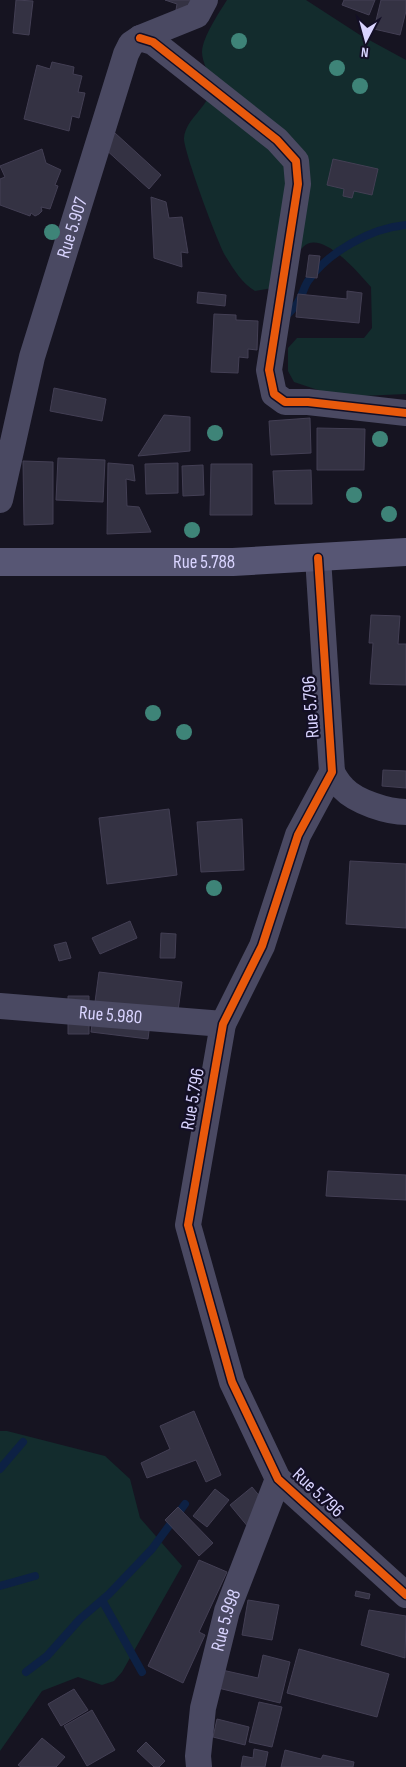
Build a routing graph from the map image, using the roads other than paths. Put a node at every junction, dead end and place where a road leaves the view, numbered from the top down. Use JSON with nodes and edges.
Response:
{"nodes":[{"id":1,"x":205,"y":0,"type":"edge"},
{"id":2,"x":140,"y":38,"type":"junction"},
{"id":3,"x":406,"y":413,"type":"edge"},
{"id":4,"x":0,"y":500,"type":"edge"},
{"id":5,"x":406,"y":552,"type":"edge"},
{"id":6,"x":318,"y":558,"type":"junction"},
{"id":7,"x":0,"y":562,"type":"edge"},
{"id":8,"x":332,"y":772,"type":"junction"},
{"id":9,"x":406,"y":812,"type":"edge"},
{"id":10,"x":0,"y":1006,"type":"edge"},
{"id":11,"x":223,"y":1024,"type":"junction"},
{"id":12,"x":278,"y":1479,"type":"junction"},
{"id":13,"x":406,"y":1595,"type":"edge"},
{"id":14,"x":199,"y":1767,"type":"edge"}],
"edges":[{"from":1,"to":2,"type":"street","name":"Rue 5.907"},
{"from":2,"to":3,"type":"street"},
{"from":2,"to":4,"type":"street","name":"Rue 5.907"},
{"from":5,"to":6,"type":"street","name":"Rue 5.788"},
{"from":6,"to":7,"type":"street","name":"Rue 5.788"},
{"from":6,"to":8,"type":"street","name":"Rue 5.796"},
{"from":8,"to":9,"type":"street"},
{"from":8,"to":11,"type":"street","name":"Rue 5.796"},
{"from":10,"to":11,"type":"street","name":"Rue 5.980"},
{"from":11,"to":12,"type":"street","name":"Rue 5.796"},
{"from":12,"to":13,"type":"street","name":"Rue 5.796"},
{"from":12,"to":14,"type":"street","name":"Rue 5.998"}]}
